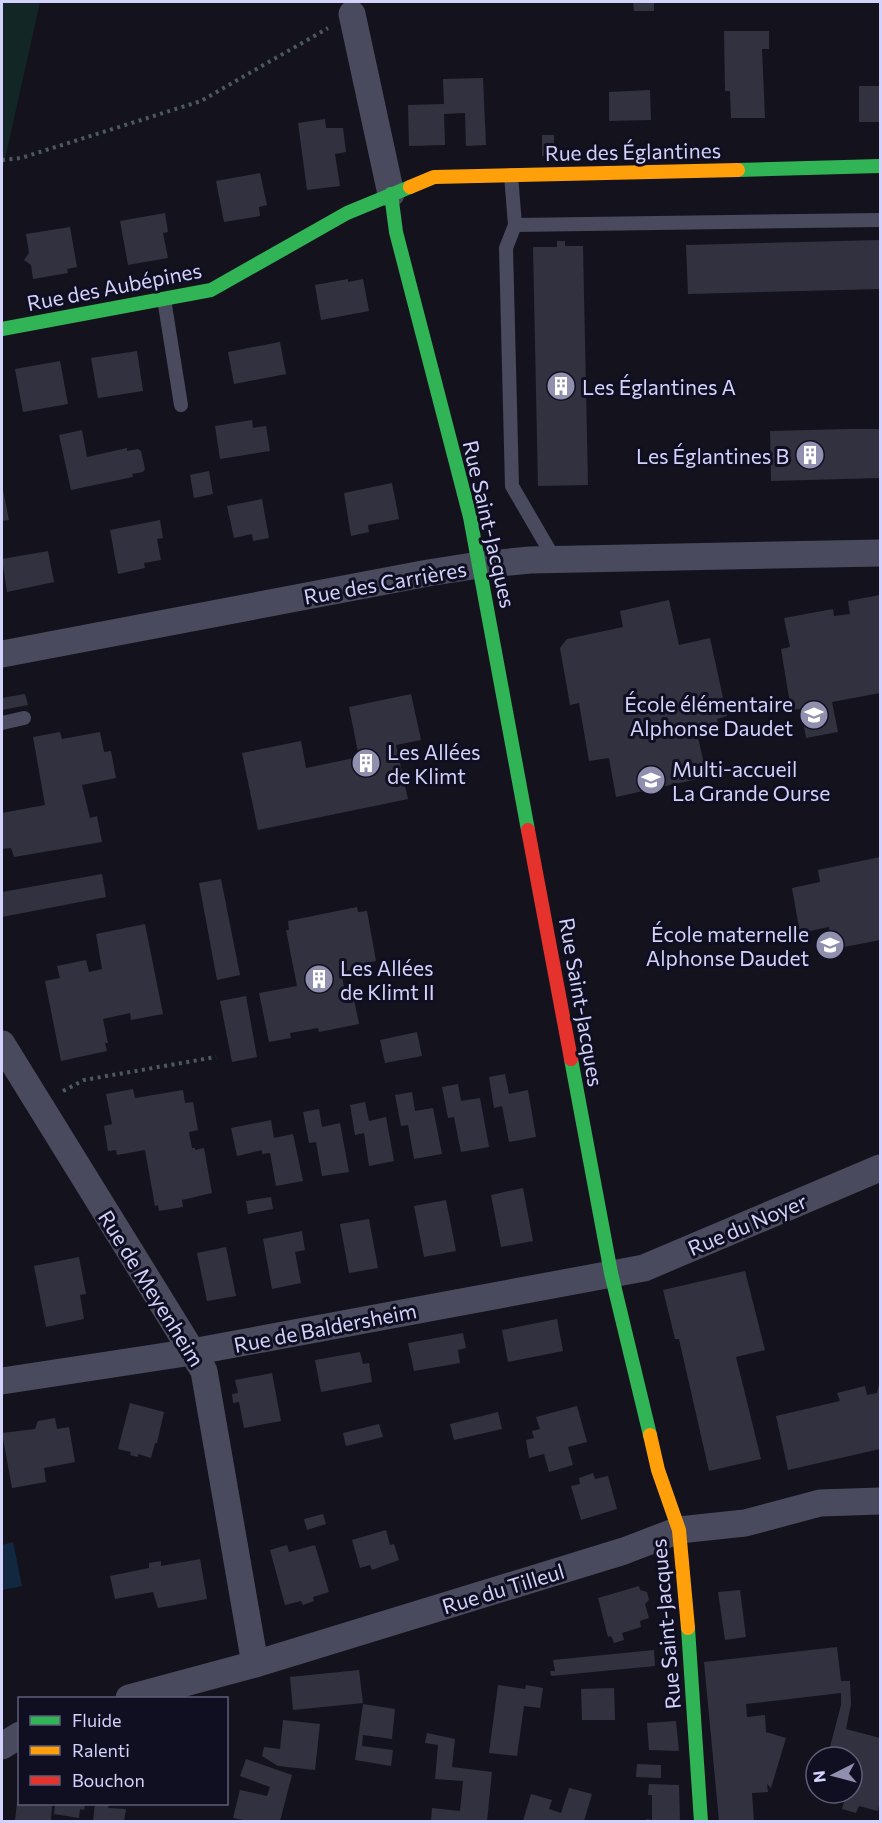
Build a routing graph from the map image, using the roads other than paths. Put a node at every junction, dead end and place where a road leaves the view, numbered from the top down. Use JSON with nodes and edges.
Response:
{"nodes":[{"id":1,"x":352,"y":14,"type":"road end"},
{"id":2,"x":880,"y":165,"type":"edge"},
{"id":3,"x":511,"y":175,"type":"junction"},
{"id":4,"x":391,"y":194,"type":"junction"},
{"id":5,"x":880,"y":220,"type":"edge"},
{"id":6,"x":515,"y":225,"type":"junction"},
{"id":7,"x":164,"y":299,"type":"junction"},
{"id":8,"x":2,"y":329,"type":"edge"},
{"id":9,"x":181,"y":405,"type":"dead end"},
{"id":10,"x":880,"y":553,"type":"edge"},
{"id":11,"x":555,"y":560,"type":"junction"},
{"id":12,"x":480,"y":565,"type":"junction"},
{"id":13,"x":2,"y":654,"type":"edge"},
{"id":14,"x":24,"y":718,"type":"dead end"},
{"id":15,"x":2,"y":723,"type":"edge"},
{"id":16,"x":2,"y":1044,"type":"edge"},
{"id":17,"x":880,"y":1168,"type":"edge"},
{"id":18,"x":611,"y":1274,"type":"junction"},
{"id":19,"x":192,"y":1352,"type":"junction"},
{"id":20,"x":2,"y":1380,"type":"edge"},
{"id":21,"x":880,"y":1500,"type":"edge"},
{"id":22,"x":679,"y":1530,"type":"junction"},
{"id":23,"x":255,"y":1664,"type":"junction"},
{"id":24,"x":133,"y":1697,"type":"edge"},
{"id":25,"x":18,"y":1735,"type":"edge"},
{"id":26,"x":2,"y":1746,"type":"edge"},
{"id":27,"x":701,"y":1821,"type":"edge"}],
"edges":[{"from":1,"to":4,"type":"street"},
{"from":2,"to":3,"type":"street","name":"Rue des Églantines"},
{"from":3,"to":4,"type":"street","name":"Rue des Églantines"},
{"from":3,"to":6,"type":"lane"},
{"from":4,"to":7,"type":"street","name":"Rue des Aubépines"},
{"from":4,"to":12,"type":"street","name":"Rue Saint-Jacques"},
{"from":5,"to":6,"type":"lane"},
{"from":6,"to":11,"type":"lane"},
{"from":7,"to":8,"type":"street","name":"Rue des Aubépines"},
{"from":7,"to":9,"type":"lane"},
{"from":10,"to":11,"type":"street","name":"Rue des Carrières"},
{"from":11,"to":12,"type":"street","name":"Rue des Carrières"},
{"from":12,"to":13,"type":"street","name":"Rue des Carrières"},
{"from":12,"to":18,"type":"street","name":"Rue Saint-Jacques"},
{"from":14,"to":15,"type":"lane"},
{"from":16,"to":19,"type":"street","name":"Rue de Meyenheim"},
{"from":17,"to":18,"type":"street","name":"Rue du Noyer"},
{"from":18,"to":19,"type":"street","name":"Rue de Baldersheim"},
{"from":18,"to":22,"type":"street","name":"Rue Saint-Jacques"},
{"from":19,"to":20,"type":"street","name":"Rue de Baldersheim"},
{"from":19,"to":23,"type":"street","name":"Rue de Meyenheim"},
{"from":21,"to":22,"type":"street","name":"Rue du Tilleul"},
{"from":22,"to":23,"type":"street","name":"Rue du Tilleul"},
{"from":22,"to":27,"type":"street","name":"Rue Saint-Jacques"},
{"from":23,"to":24,"type":"street","name":"Rue du Tilleul"},
{"from":25,"to":26,"type":"street"}]}
